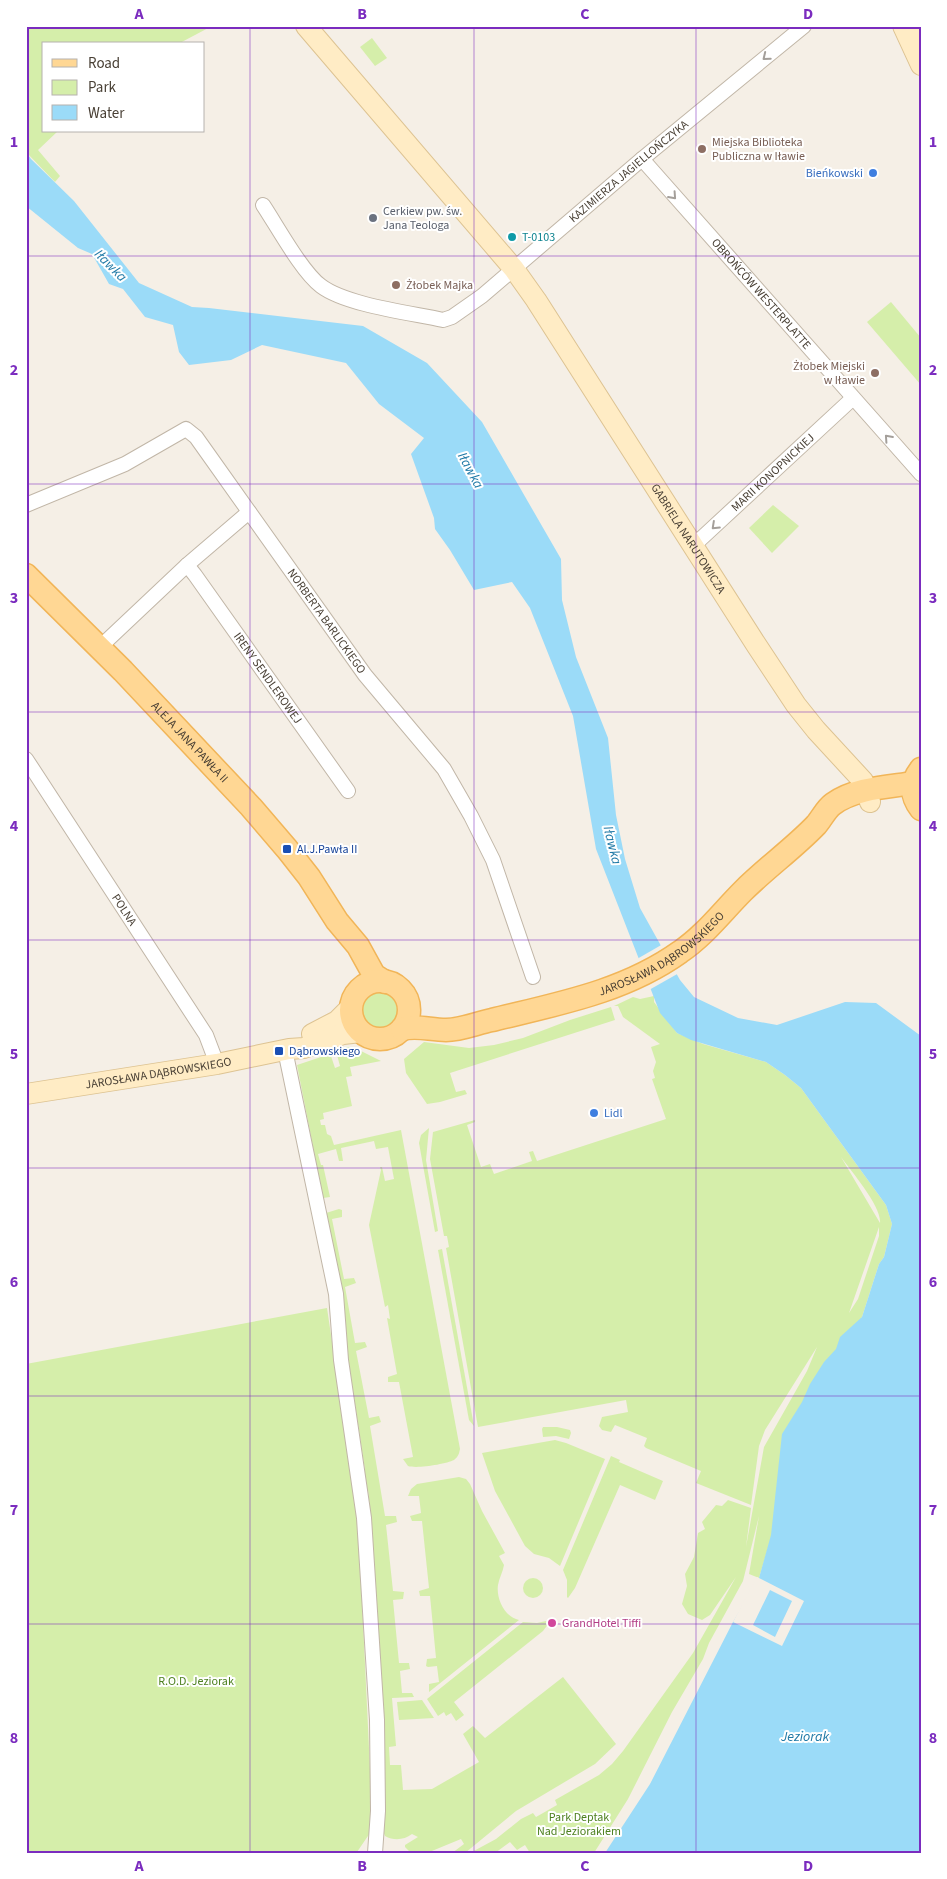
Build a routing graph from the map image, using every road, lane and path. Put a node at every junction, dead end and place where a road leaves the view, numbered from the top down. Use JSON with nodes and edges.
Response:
{"nodes":[{"id":1,"x":306,"y":26,"type":"edge"},
{"id":2,"x":804,"y":26,"type":"edge"},
{"id":3,"x":903,"y":26,"type":"edge"},
{"id":4,"x":919,"y":26,"type":"edge"},
{"id":5,"x":921,"y":30,"type":"edge"},
{"id":6,"x":921,"y":65,"type":"edge"},
{"id":7,"x":642,"y":159,"type":"junction"},
{"id":8,"x":263,"y":205,"type":"dead end"},
{"id":9,"x":514,"y":269,"type":"junction"},
{"id":10,"x":853,"y":398,"type":"junction"},
{"id":11,"x":921,"y":474,"type":"edge"},
{"id":12,"x":26,"y":505,"type":"edge"},
{"id":13,"x":249,"y":512,"type":"junction"},
{"id":14,"x":692,"y":547,"type":"junction"},
{"id":15,"x":187,"y":565,"type":"junction"},
{"id":16,"x":26,"y":575,"type":"edge"},
{"id":17,"x":99,"y":648,"type":"junction"},
{"id":18,"x":26,"y":758,"type":"edge"},
{"id":19,"x":917,"y":790,"type":"edge"},
{"id":20,"x":348,"y":791,"type":"dead end"},
{"id":21,"x":869,"y":796,"type":"junction"},
{"id":22,"x":337,"y":921,"type":"junction"},
{"id":23,"x":533,"y":977,"type":"dead end"},
{"id":24,"x":385,"y":982,"type":"junction"},
{"id":25,"x":355,"y":998,"type":"junction"},
{"id":26,"x":408,"y":1004,"type":"junction"},
{"id":27,"x":474,"y":1023,"type":"junction"},
{"id":28,"x":402,"y":1029,"type":"junction"},
{"id":29,"x":361,"y":1032,"type":"junction"},
{"id":30,"x":287,"y":1050,"type":"junction"},
{"id":31,"x":217,"y":1064,"type":"junction"},
{"id":32,"x":26,"y":1094,"type":"edge"},
{"id":33,"x":375,"y":1853,"type":"edge"}],
"edges":[{"from":1,"to":9,"type":"street","name":"GABRIELA NARUTOWICZA"},
{"from":2,"to":7,"type":"street","name":"KAZIMIERZA JAGIELLOŃCZYKA","one_way":true},
{"from":3,"to":6,"type":"street"},
{"from":4,"to":5,"type":"street"},
{"from":7,"to":9,"type":"street","name":"KAZIMIERZA JAGIELLOŃCZYKA"},
{"from":7,"to":10,"type":"street","name":"OBROŃCÓW WESTERPLATTE","one_way":true},
{"from":8,"to":9,"type":"street","name":"KAZIMIERZA JAGIELLOŃCZYKA"},
{"from":9,"to":14,"type":"street","name":"GABRIELA NARUTOWICZA"},
{"from":11,"to":10,"type":"street","name":"OBROŃCÓW WESTERPLATTE","one_way":true},
{"from":10,"to":14,"type":"street","name":"MARII KONOPNICKIEJ","one_way":true},
{"from":12,"to":13,"type":"street","name":"NORBERTA BARLICKIEGO"},
{"from":13,"to":15,"type":"street"},
{"from":13,"to":23,"type":"street","name":"NORBERTA BARLICKIEGO"},
{"from":14,"to":21,"type":"street","name":"GABRIELA NARUTOWICZA"},
{"from":15,"to":17,"type":"street"},
{"from":15,"to":20,"type":"street","name":"IRENY SENDLEROWEJ"},
{"from":16,"to":17,"type":"main road","name":"ALEJA JANA PAWŁA II"},
{"from":17,"to":22,"type":"main road","name":"ALEJA JANA PAWŁA II"},
{"from":18,"to":31,"type":"street","name":"POLNA"},
{"from":19,"to":21,"type":"main road","name":"JAROSŁAWA DĄBROWSKIEGO"},
{"from":21,"to":27,"type":"main road","name":"JAROSŁAWA DĄBROWSKIEGO"},
{"from":22,"to":24,"type":"main road","name":"ALEJA JANA PAWŁA II"},
{"from":22,"to":25,"type":"main road","name":"ALEJA JANA PAWŁA II"},
{"from":24,"to":25,"type":"main road"},
{"from":24,"to":26,"type":"main road"},
{"from":25,"to":29,"type":"main road"},
{"from":25,"to":30,"type":"street","name":"JAROSŁAWA DĄBROWSKIEGO"},
{"from":26,"to":27,"type":"main road","name":"JAROSŁAWA DĄBROWSKIEGO"},
{"from":26,"to":28,"type":"main road"},
{"from":27,"to":28,"type":"main road","name":"JAROSŁAWA DĄBROWSKIEGO"},
{"from":28,"to":29,"type":"main road"},
{"from":29,"to":30,"type":"street","name":"JAROSŁAWA DĄBROWSKIEGO"},
{"from":30,"to":31,"type":"street","name":"JAROSŁAWA DĄBROWSKIEGO"},
{"from":30,"to":33,"type":"street"},
{"from":31,"to":32,"type":"street","name":"JAROSŁAWA DĄBROWSKIEGO"}]}
